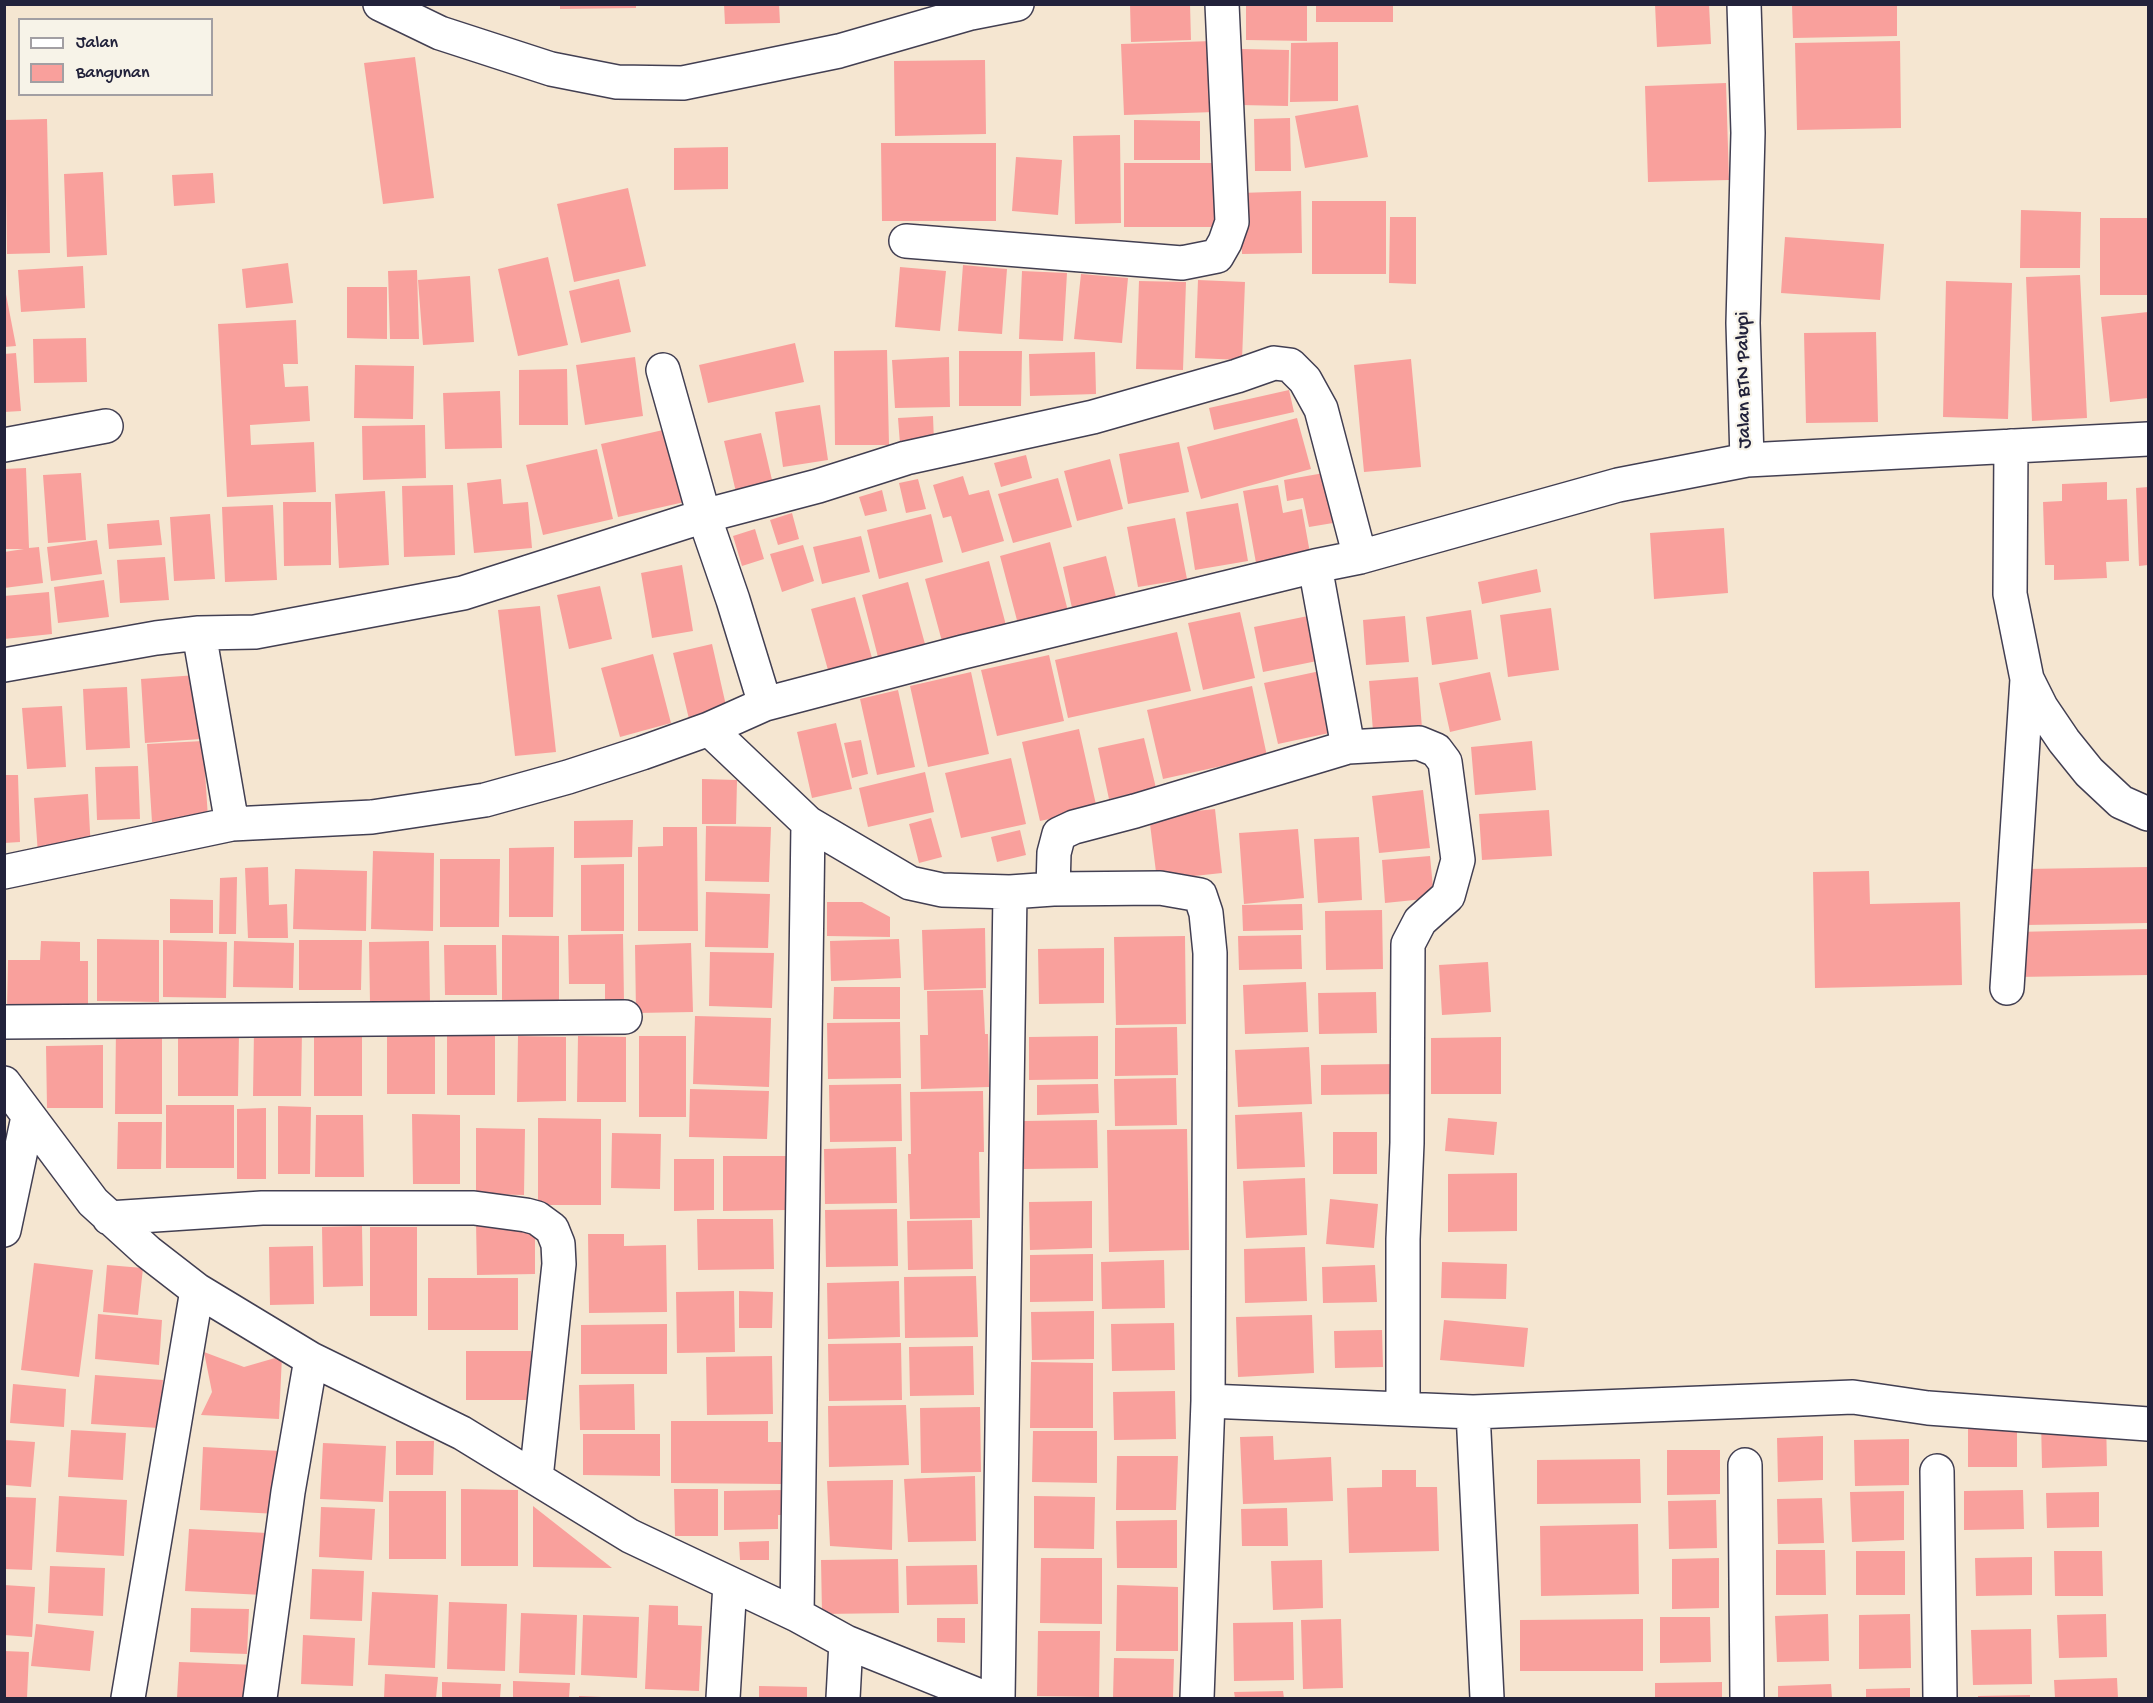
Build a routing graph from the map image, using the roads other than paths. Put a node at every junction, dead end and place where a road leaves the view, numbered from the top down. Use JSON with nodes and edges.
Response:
{"nodes":[{"id":1,"x":1017,"y":4,"type":"edge"},
{"id":2,"x":1222,"y":4,"type":"edge"},
{"id":3,"x":1744,"y":4,"type":"edge"},
{"id":4,"x":381,"y":5,"type":"edge"},
{"id":5,"x":906,"y":241,"type":"dead end"},
{"id":6,"x":663,"y":370,"type":"dead end"},
{"id":7,"x":106,"y":426,"type":"dead end"},
{"id":8,"x":2148,"y":439,"type":"edge"},
{"id":9,"x":4,"y":445,"type":"edge"},
{"id":10,"x":2011,"y":446,"type":"junction"},
{"id":11,"x":1747,"y":460,"type":"junction"},
{"id":12,"x":704,"y":516,"type":"junction"},
{"id":13,"x":1360,"y":557,"type":"junction"},
{"id":14,"x":1315,"y":566,"type":"junction"},
{"id":15,"x":199,"y":633,"type":"junction"},
{"id":16,"x":4,"y":665,"type":"edge"},
{"id":17,"x":2027,"y":679,"type":"junction"},
{"id":18,"x":765,"y":704,"type":"junction"},
{"id":19,"x":709,"y":729,"type":"junction"},
{"id":20,"x":1348,"y":747,"type":"junction"},
{"id":21,"x":2148,"y":814,"type":"edge"},
{"id":22,"x":808,"y":823,"type":"junction"},
{"id":23,"x":232,"y":824,"type":"junction"},
{"id":24,"x":4,"y":872,"type":"edge"},
{"id":25,"x":1053,"y":889,"type":"junction"},
{"id":26,"x":1010,"y":892,"type":"junction"},
{"id":27,"x":2007,"y":988,"type":"dead end"},
{"id":28,"x":625,"y":1017,"type":"dead end"},
{"id":29,"x":4,"y":1022,"type":"edge"},
{"id":30,"x":4,"y":1083,"type":"edge"},
{"id":31,"x":28,"y":1117,"type":"junction"},
{"id":32,"x":109,"y":1218,"type":"junction"},
{"id":33,"x":4,"y":1230,"type":"edge"},
{"id":34,"x":196,"y":1290,"type":"junction"},
{"id":35,"x":311,"y":1359,"type":"junction"},
{"id":36,"x":1208,"y":1401,"type":"junction"},
{"id":37,"x":1403,"y":1409,"type":"junction"},
{"id":38,"x":1473,"y":1412,"type":"junction"},
{"id":39,"x":2148,"y":1424,"type":"edge"},
{"id":40,"x":1745,"y":1466,"type":"dead end"},
{"id":41,"x":1937,"y":1471,"type":"dead end"},
{"id":42,"x":536,"y":1478,"type":"junction"},
{"id":43,"x":730,"y":1584,"type":"junction"},
{"id":44,"x":797,"y":1615,"type":"junction"},
{"id":45,"x":846,"y":1642,"type":"junction"},
{"id":46,"x":128,"y":1698,"type":"edge"},
{"id":47,"x":260,"y":1698,"type":"edge"},
{"id":48,"x":723,"y":1698,"type":"edge"},
{"id":49,"x":843,"y":1698,"type":"edge"},
{"id":50,"x":985,"y":1698,"type":"edge"},
{"id":51,"x":998,"y":1698,"type":"edge"},
{"id":52,"x":1197,"y":1698,"type":"edge"},
{"id":53,"x":1487,"y":1698,"type":"edge"},
{"id":54,"x":1747,"y":1698,"type":"edge"},
{"id":55,"x":1940,"y":1698,"type":"edge"}],
"edges":[{"from":1,"to":4,"type":"street"},
{"from":2,"to":5,"type":"street"},
{"from":3,"to":11,"type":"street","name":"Jalan BTN Palupi"},
{"from":6,"to":12,"type":"street"},
{"from":7,"to":9,"type":"street"},
{"from":8,"to":10,"type":"street","name":"Jalan BTN Palupi"},
{"from":10,"to":11,"type":"street","name":"Jalan BTN Palupi"},
{"from":10,"to":17,"type":"street"},
{"from":11,"to":13,"type":"street"},
{"from":12,"to":13,"type":"street"},
{"from":12,"to":15,"type":"street"},
{"from":12,"to":18,"type":"street"},
{"from":13,"to":14,"type":"street"},
{"from":14,"to":18,"type":"street"},
{"from":14,"to":20,"type":"street"},
{"from":15,"to":16,"type":"street"},
{"from":15,"to":23,"type":"street"},
{"from":17,"to":21,"type":"street"},
{"from":17,"to":27,"type":"street"},
{"from":18,"to":19,"type":"street"},
{"from":19,"to":22,"type":"street"},
{"from":19,"to":23,"type":"street"},
{"from":20,"to":25,"type":"street"},
{"from":20,"to":37,"type":"street"},
{"from":22,"to":26,"type":"street"},
{"from":22,"to":44,"type":"street"},
{"from":23,"to":24,"type":"street"},
{"from":25,"to":26,"type":"street"},
{"from":25,"to":36,"type":"street"},
{"from":26,"to":51,"type":"street"},
{"from":28,"to":29,"type":"street"},
{"from":30,"to":31,"type":"street"},
{"from":31,"to":32,"type":"street"},
{"from":31,"to":33,"type":"street"},
{"from":32,"to":34,"type":"street"},
{"from":32,"to":42,"type":"street"},
{"from":34,"to":35,"type":"street"},
{"from":34,"to":46,"type":"street"},
{"from":35,"to":42,"type":"street"},
{"from":35,"to":47,"type":"street"},
{"from":36,"to":37,"type":"street"},
{"from":36,"to":52,"type":"street"},
{"from":37,"to":38,"type":"street"},
{"from":38,"to":39,"type":"street"},
{"from":38,"to":53,"type":"street"},
{"from":40,"to":54,"type":"street"},
{"from":41,"to":55,"type":"street"},
{"from":42,"to":43,"type":"street"},
{"from":43,"to":44,"type":"street"},
{"from":43,"to":48,"type":"street"},
{"from":44,"to":45,"type":"street"},
{"from":45,"to":49,"type":"street"},
{"from":45,"to":50,"type":"street"}]}
